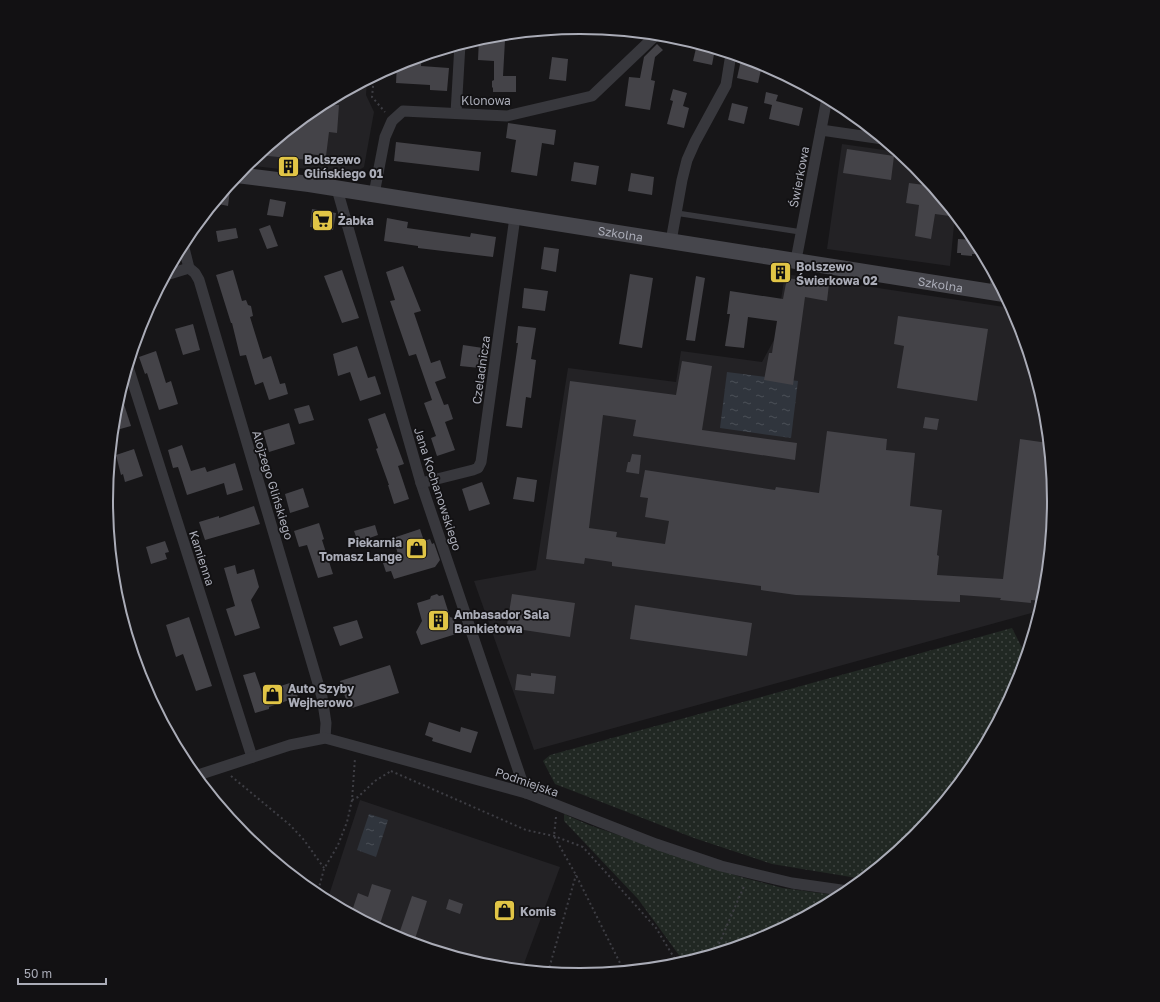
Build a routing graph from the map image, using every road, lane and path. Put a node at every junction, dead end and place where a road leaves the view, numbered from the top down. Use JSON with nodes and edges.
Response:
{"nodes":[{"id":1,"x":650,"y":40,"type":"edge"},
{"id":2,"x":460,"y":50,"type":"edge"},
{"id":3,"x":730,"y":59,"type":"edge"},
{"id":4,"x":373,"y":82,"type":"edge"},
{"id":5,"x":826,"y":105,"type":"edge"},
{"id":6,"x":456,"y":113,"type":"junction"},
{"id":7,"x":392,"y":121,"type":"junction"},
{"id":8,"x":821,"y":130,"type":"junction"},
{"id":9,"x":872,"y":137,"type":"edge"},
{"id":10,"x":245,"y":176,"type":"edge"},
{"id":11,"x":337,"y":189,"type":"junction"},
{"id":12,"x":374,"y":194,"type":"junction"},
{"id":13,"x":675,"y":212,"type":"junction"},
{"id":14,"x":515,"y":217,"type":"junction"},
{"id":15,"x":801,"y":232,"type":"junction"},
{"id":16,"x":671,"y":241,"type":"junction"},
{"id":17,"x":185,"y":253,"type":"edge"},
{"id":18,"x":796,"y":260,"type":"junction"},
{"id":19,"x":189,"y":268,"type":"junction"},
{"id":20,"x":173,"y":273,"type":"edge"},
{"id":21,"x":995,"y":288,"type":"edge"},
{"id":22,"x":130,"y":376,"type":"edge"},
{"id":23,"x":421,"y":483,"type":"junction"},
{"id":24,"x":326,"y":738,"type":"junction"},
{"id":25,"x":356,"y":747,"type":"junction"},
{"id":26,"x":252,"y":757,"type":"junction"},
{"id":27,"x":394,"y":757,"type":"junction"},
{"id":28,"x":221,"y":768,"type":"junction"},
{"id":29,"x":391,"y":771,"type":"junction"},
{"id":30,"x":202,"y":774,"type":"edge"},
{"id":31,"x":526,"y":793,"type":"junction"},
{"id":32,"x":352,"y":800,"type":"junction"},
{"id":33,"x":557,"y":806,"type":"junction"},
{"id":34,"x":554,"y":836,"type":"junction"},
{"id":35,"x":324,"y":868,"type":"junction"},
{"id":36,"x":749,"y":873,"type":"junction"},
{"id":37,"x":576,"y":875,"type":"junction"},
{"id":38,"x":319,"y":888,"type":"edge"},
{"id":39,"x":838,"y":890,"type":"edge"},
{"id":40,"x":718,"y":947,"type":"edge"},
{"id":41,"x":674,"y":958,"type":"edge"},
{"id":42,"x":621,"y":966,"type":"edge"},
{"id":43,"x":549,"y":967,"type":"edge"}],
"edges":[{"from":1,"to":6,"type":"street","name":"Klonowa"},
{"from":2,"to":6,"type":"street"},
{"from":3,"to":13,"type":"street"},
{"from":4,"to":7,"type":"path"},
{"from":5,"to":8,"type":"street","name":"Świerkowa"},
{"from":6,"to":7,"type":"street","name":"Klonowa"},
{"from":7,"to":12,"type":"street"},
{"from":8,"to":9,"type":"street"},
{"from":8,"to":15,"type":"street","name":"Świerkowa"},
{"from":10,"to":11,"type":"street","name":"Szkolna"},
{"from":11,"to":12,"type":"street","name":"Szkolna"},
{"from":11,"to":23,"type":"street","name":"Jana Kochanowskiego"},
{"from":12,"to":14,"type":"street","name":"Szkolna"},
{"from":13,"to":15,"type":"lane"},
{"from":13,"to":16,"type":"street"},
{"from":14,"to":16,"type":"street","name":"Szkolna"},
{"from":14,"to":23,"type":"street","name":"Czeladnicza"},
{"from":15,"to":18,"type":"street","name":"Świerkowa"},
{"from":16,"to":18,"type":"street","name":"Szkolna"},
{"from":17,"to":19,"type":"street","name":"Alojzego Glińskiego"},
{"from":18,"to":21,"type":"street","name":"Szkolna"},
{"from":19,"to":20,"type":"street"},
{"from":19,"to":24,"type":"street","name":"Alojzego Glińskiego"},
{"from":22,"to":26,"type":"street","name":"Kamienna"},
{"from":23,"to":31,"type":"street","name":"Jana Kochanowskiego"},
{"from":24,"to":25,"type":"street","name":"Podmiejska"},
{"from":24,"to":26,"type":"street","name":"Podmiejska"},
{"from":25,"to":27,"type":"street","name":"Podmiejska"},
{"from":25,"to":32,"type":"path"},
{"from":26,"to":28,"type":"street","name":"Podmiejska"},
{"from":27,"to":29,"type":"path"},
{"from":27,"to":31,"type":"street","name":"Podmiejska"},
{"from":28,"to":30,"type":"street","name":"Podmiejska"},
{"from":28,"to":35,"type":"path"},
{"from":29,"to":32,"type":"path"},
{"from":29,"to":34,"type":"path"},
{"from":31,"to":33,"type":"street","name":"Podmiejska"},
{"from":32,"to":35,"type":"path"},
{"from":33,"to":34,"type":"path"},
{"from":33,"to":36,"type":"street","name":"Podmiejska"},
{"from":34,"to":37,"type":"path"},
{"from":34,"to":41,"type":"path"},
{"from":35,"to":38,"type":"path"},
{"from":36,"to":39,"type":"street","name":"Podmiejska"},
{"from":36,"to":40,"type":"path"},
{"from":37,"to":42,"type":"path"},
{"from":37,"to":43,"type":"path"}]}
